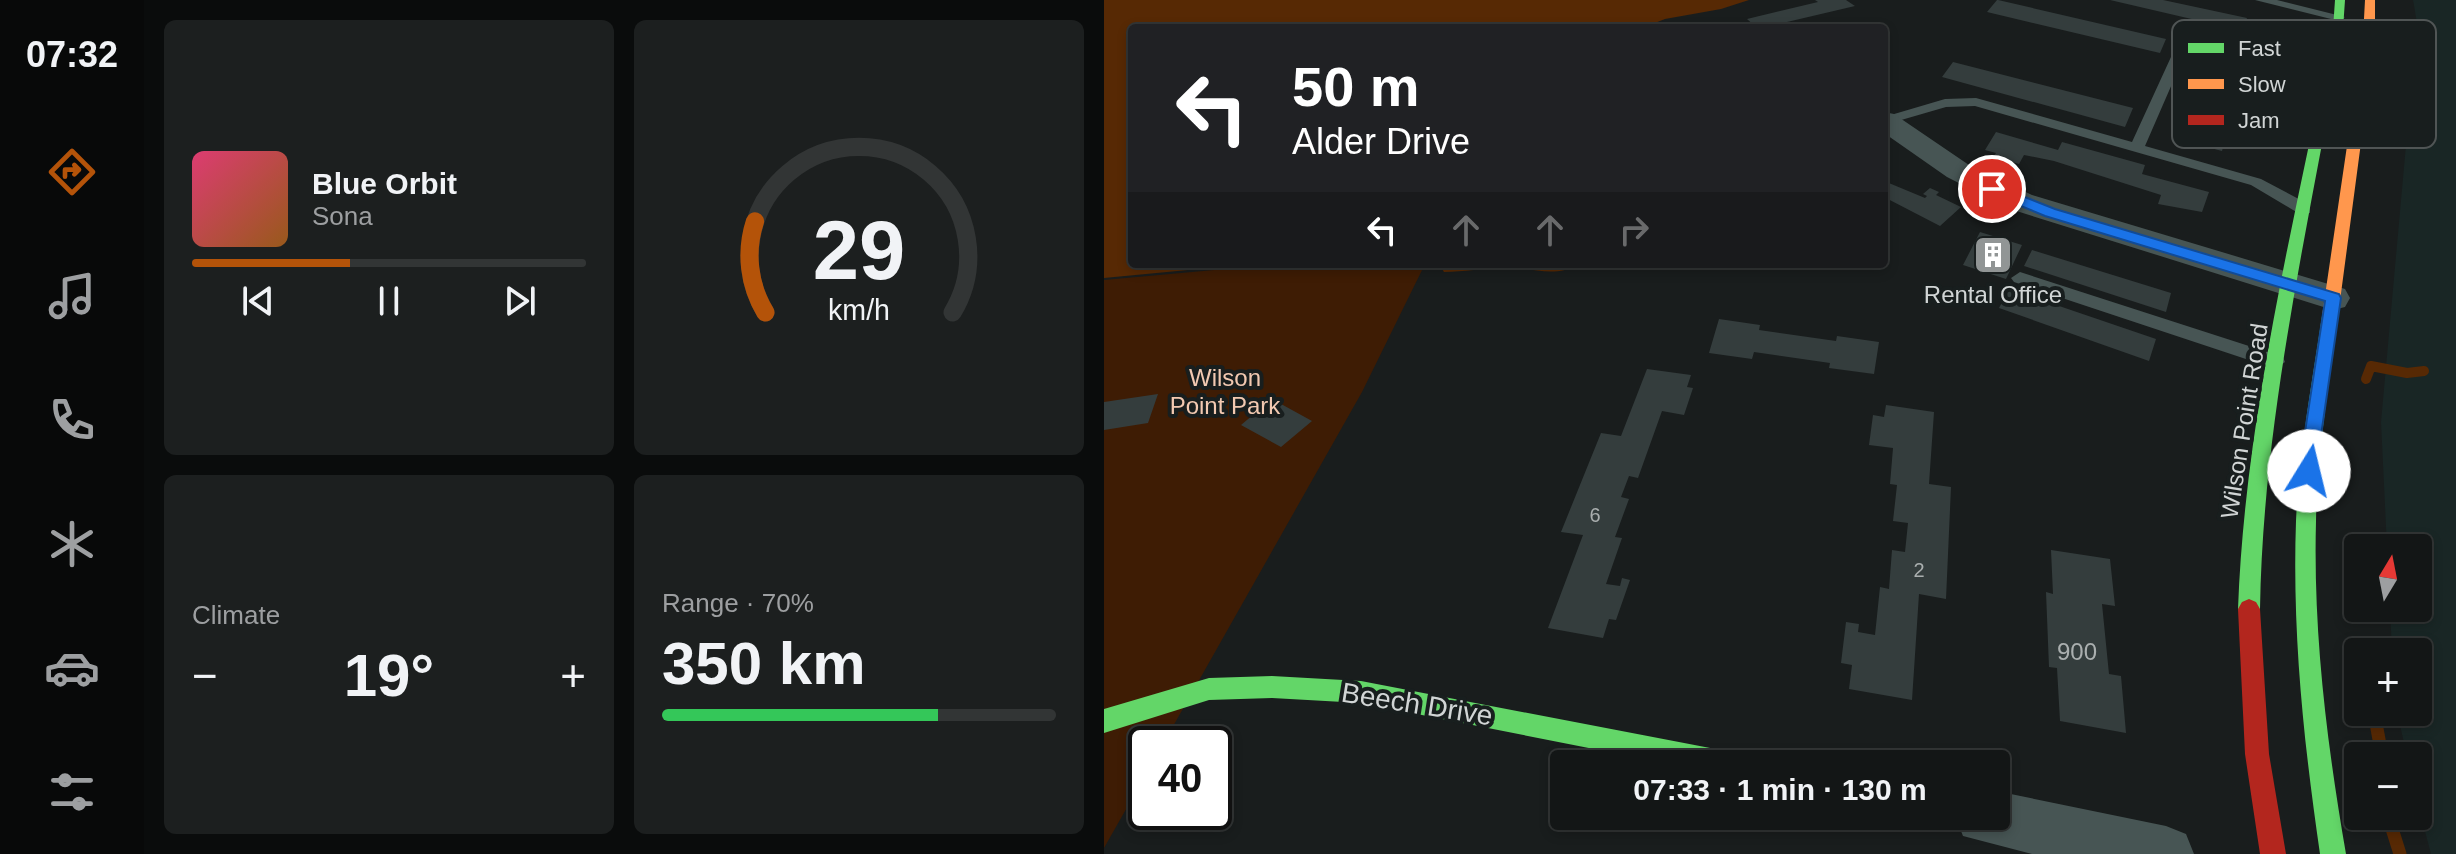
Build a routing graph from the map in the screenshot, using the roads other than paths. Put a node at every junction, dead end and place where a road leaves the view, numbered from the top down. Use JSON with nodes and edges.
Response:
{"nodes":[{"id":1,"x":2261,"y":0,"type":"edge"},
{"id":2,"x":2370,"y":0,"type":"edge"},
{"id":3,"x":2340,"y":8,"type":"edge"},
{"id":4,"x":2369,"y":20,"type":"edge"},
{"id":5,"x":2172,"y":69,"type":"edge"},
{"id":6,"x":1888,"y":120,"type":"edge"},
{"id":7,"x":1888,"y":124,"type":"edge"},
{"id":8,"x":2138,"y":146,"type":"junction"},
{"id":9,"x":2315,"y":148,"type":"edge"},
{"id":10,"x":2354,"y":148,"type":"edge"},
{"id":11,"x":2304,"y":209,"type":"junction"},
{"id":12,"x":2020,"y":278,"type":"dead end"},
{"id":13,"x":2290,"y":285,"type":"junction"},
{"id":14,"x":2333,"y":298,"type":"junction"},
{"id":15,"x":2276,"y":362,"type":"junction"},
{"id":16,"x":1104,"y":721,"type":"edge"},
{"id":17,"x":1659,"y":750,"type":"edge"},
{"id":18,"x":2010,"y":822,"type":"edge"},
{"id":19,"x":2166,"y":854,"type":"edge"},
{"id":20,"x":2273,"y":854,"type":"edge"},
{"id":21,"x":2333,"y":854,"type":"edge"}],
"edges":[{"from":1,"to":3,"type":"lane"},
{"from":2,"to":4,"type":"street"},
{"from":5,"to":8,"type":"lane"},
{"from":6,"to":8,"type":"lane"},
{"from":7,"to":13,"type":"street"},
{"from":8,"to":11,"type":"lane"},
{"from":9,"to":11,"type":"street","name":"Wilson Point Road"},
{"from":10,"to":14,"type":"street"},
{"from":11,"to":13,"type":"street","name":"Wilson Point Road"},
{"from":12,"to":15,"type":"lane"},
{"from":13,"to":14,"type":"street"},
{"from":13,"to":15,"type":"street","name":"Wilson Point Road"},
{"from":14,"to":21,"type":"street"},
{"from":15,"to":20,"type":"street","name":"Wilson Point Road"},
{"from":16,"to":17,"type":"street","name":"Beech Drive"},
{"from":18,"to":19,"type":"street"}]}
